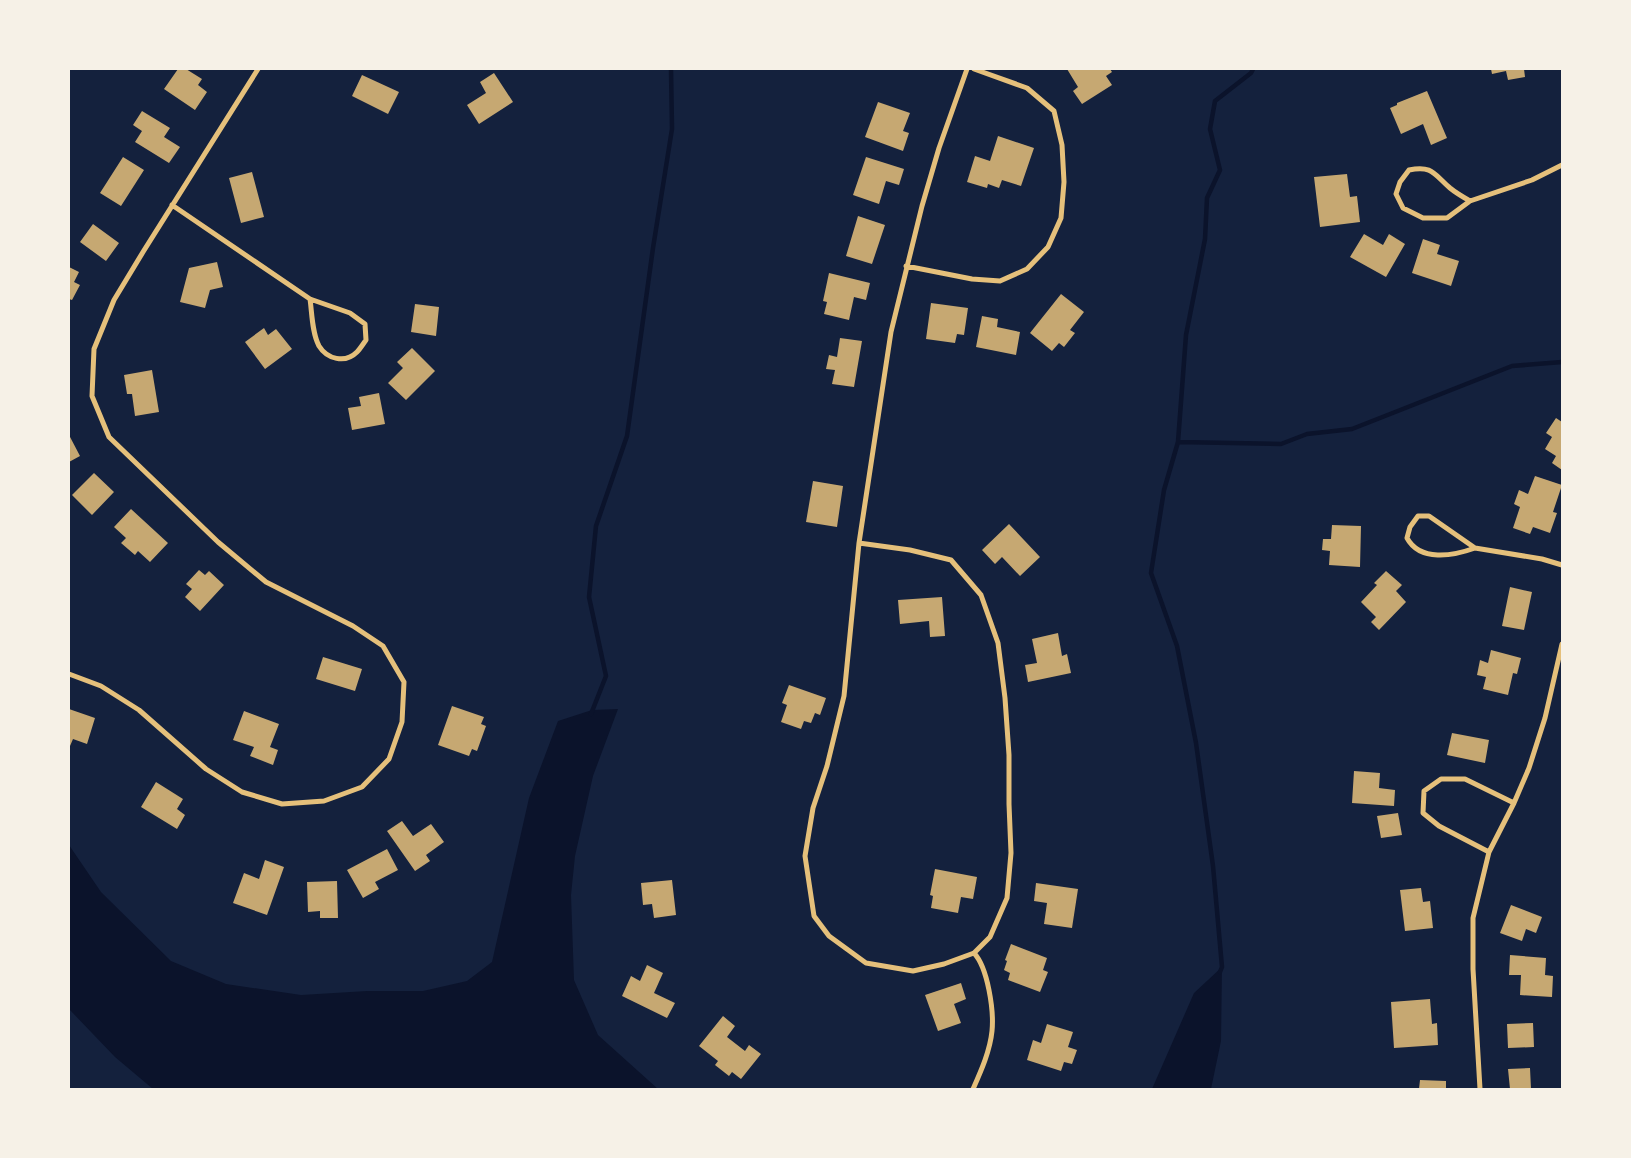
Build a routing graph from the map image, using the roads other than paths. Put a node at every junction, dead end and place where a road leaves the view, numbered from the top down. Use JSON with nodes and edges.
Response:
{"nodes":[{"id":1,"x":258,"y":69,"type":"edge"},
{"id":2,"x":967,"y":69,"type":"edge"},
{"id":3,"x":974,"y":69,"type":"edge"},
{"id":4,"x":1562,"y":165,"type":"edge"},
{"id":5,"x":1470,"y":201,"type":"junction"},
{"id":6,"x":172,"y":205,"type":"junction"},
{"id":7,"x":906,"y":266,"type":"junction"},
{"id":8,"x":310,"y":299,"type":"junction"},
{"id":9,"x":859,"y":543,"type":"junction"},
{"id":10,"x":1475,"y":548,"type":"junction"},
{"id":11,"x":1562,"y":565,"type":"edge"},
{"id":12,"x":1562,"y":644,"type":"edge"},
{"id":13,"x":69,"y":674,"type":"edge"},
{"id":14,"x":1514,"y":803,"type":"junction"},
{"id":15,"x":1489,"y":852,"type":"junction"},
{"id":16,"x":974,"y":953,"type":"junction"},
{"id":17,"x":973,"y":1089,"type":"edge"},
{"id":18,"x":1480,"y":1089,"type":"edge"}],
"edges":[{"from":1,"to":6,"type":"street"},
{"from":2,"to":7,"type":"street"},
{"from":3,"to":7,"type":"street"},
{"from":4,"to":5,"type":"street"},
{"from":5,"to":5,"type":"street"},
{"from":6,"to":8,"type":"street"},
{"from":6,"to":13,"type":"street"},
{"from":7,"to":9,"type":"street"},
{"from":8,"to":8,"type":"street"},
{"from":9,"to":16,"type":"street"},
{"from":9,"to":16,"type":"street"},
{"from":10,"to":10,"type":"street"},
{"from":10,"to":11,"type":"street"},
{"from":12,"to":14,"type":"street"},
{"from":14,"to":15,"type":"street"},
{"from":14,"to":15,"type":"street"},
{"from":15,"to":18,"type":"street"},
{"from":16,"to":17,"type":"street"}]}
